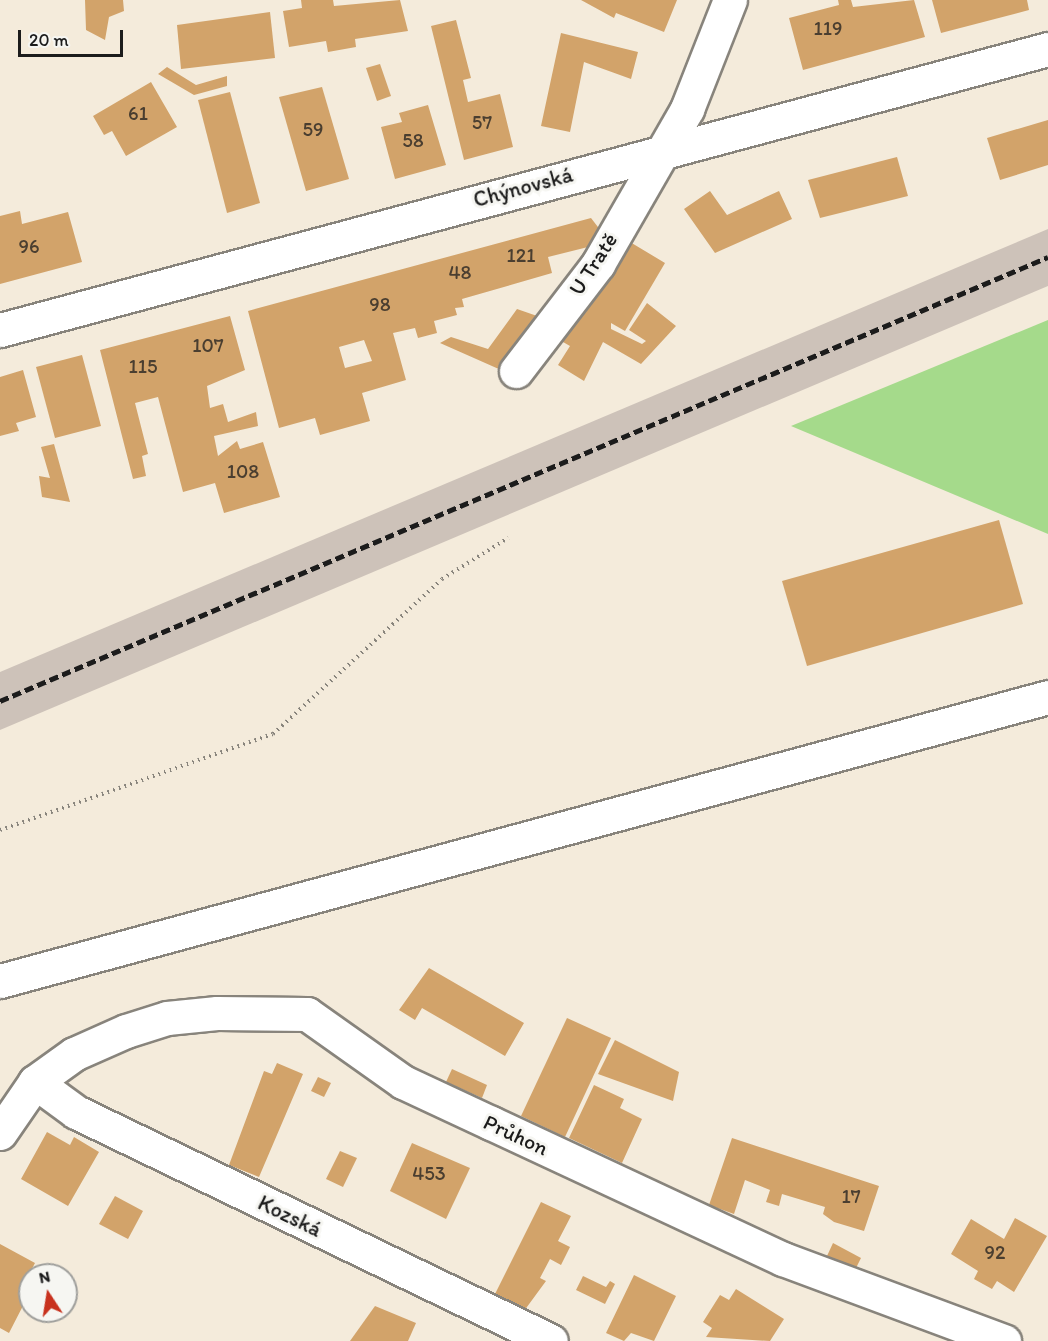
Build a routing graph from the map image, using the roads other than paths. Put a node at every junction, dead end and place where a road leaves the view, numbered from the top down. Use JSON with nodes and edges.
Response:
{"nodes":[{"id":1,"x":730,"y":0,"type":"edge"},
{"id":2,"x":1048,"y":49,"type":"edge"},
{"id":3,"x":659,"y":150,"type":"junction"},
{"id":4,"x":0,"y":330,"type":"edge"},
{"id":5,"x":516,"y":371,"type":"dead end"},
{"id":6,"x":1048,"y":697,"type":"edge"},
{"id":7,"x":0,"y":981,"type":"edge"},
{"id":8,"x":35,"y":1082,"type":"junction"},
{"id":9,"x":0,"y":1133,"type":"edge"},
{"id":10,"x":551,"y":1341,"type":"edge"},
{"id":11,"x":1004,"y":1341,"type":"edge"}],
"edges":[{"from":1,"to":3,"type":"street","name":"U Tratě"},
{"from":2,"to":3,"type":"street","name":"Chýnovská"},
{"from":3,"to":4,"type":"street","name":"Chýnovská"},
{"from":3,"to":5,"type":"street","name":"U Tratě"},
{"from":6,"to":7,"type":"street"},
{"from":8,"to":9,"type":"street"},
{"from":8,"to":10,"type":"street","name":"Kozská"},
{"from":8,"to":11,"type":"street","name":"Průhon"}]}
